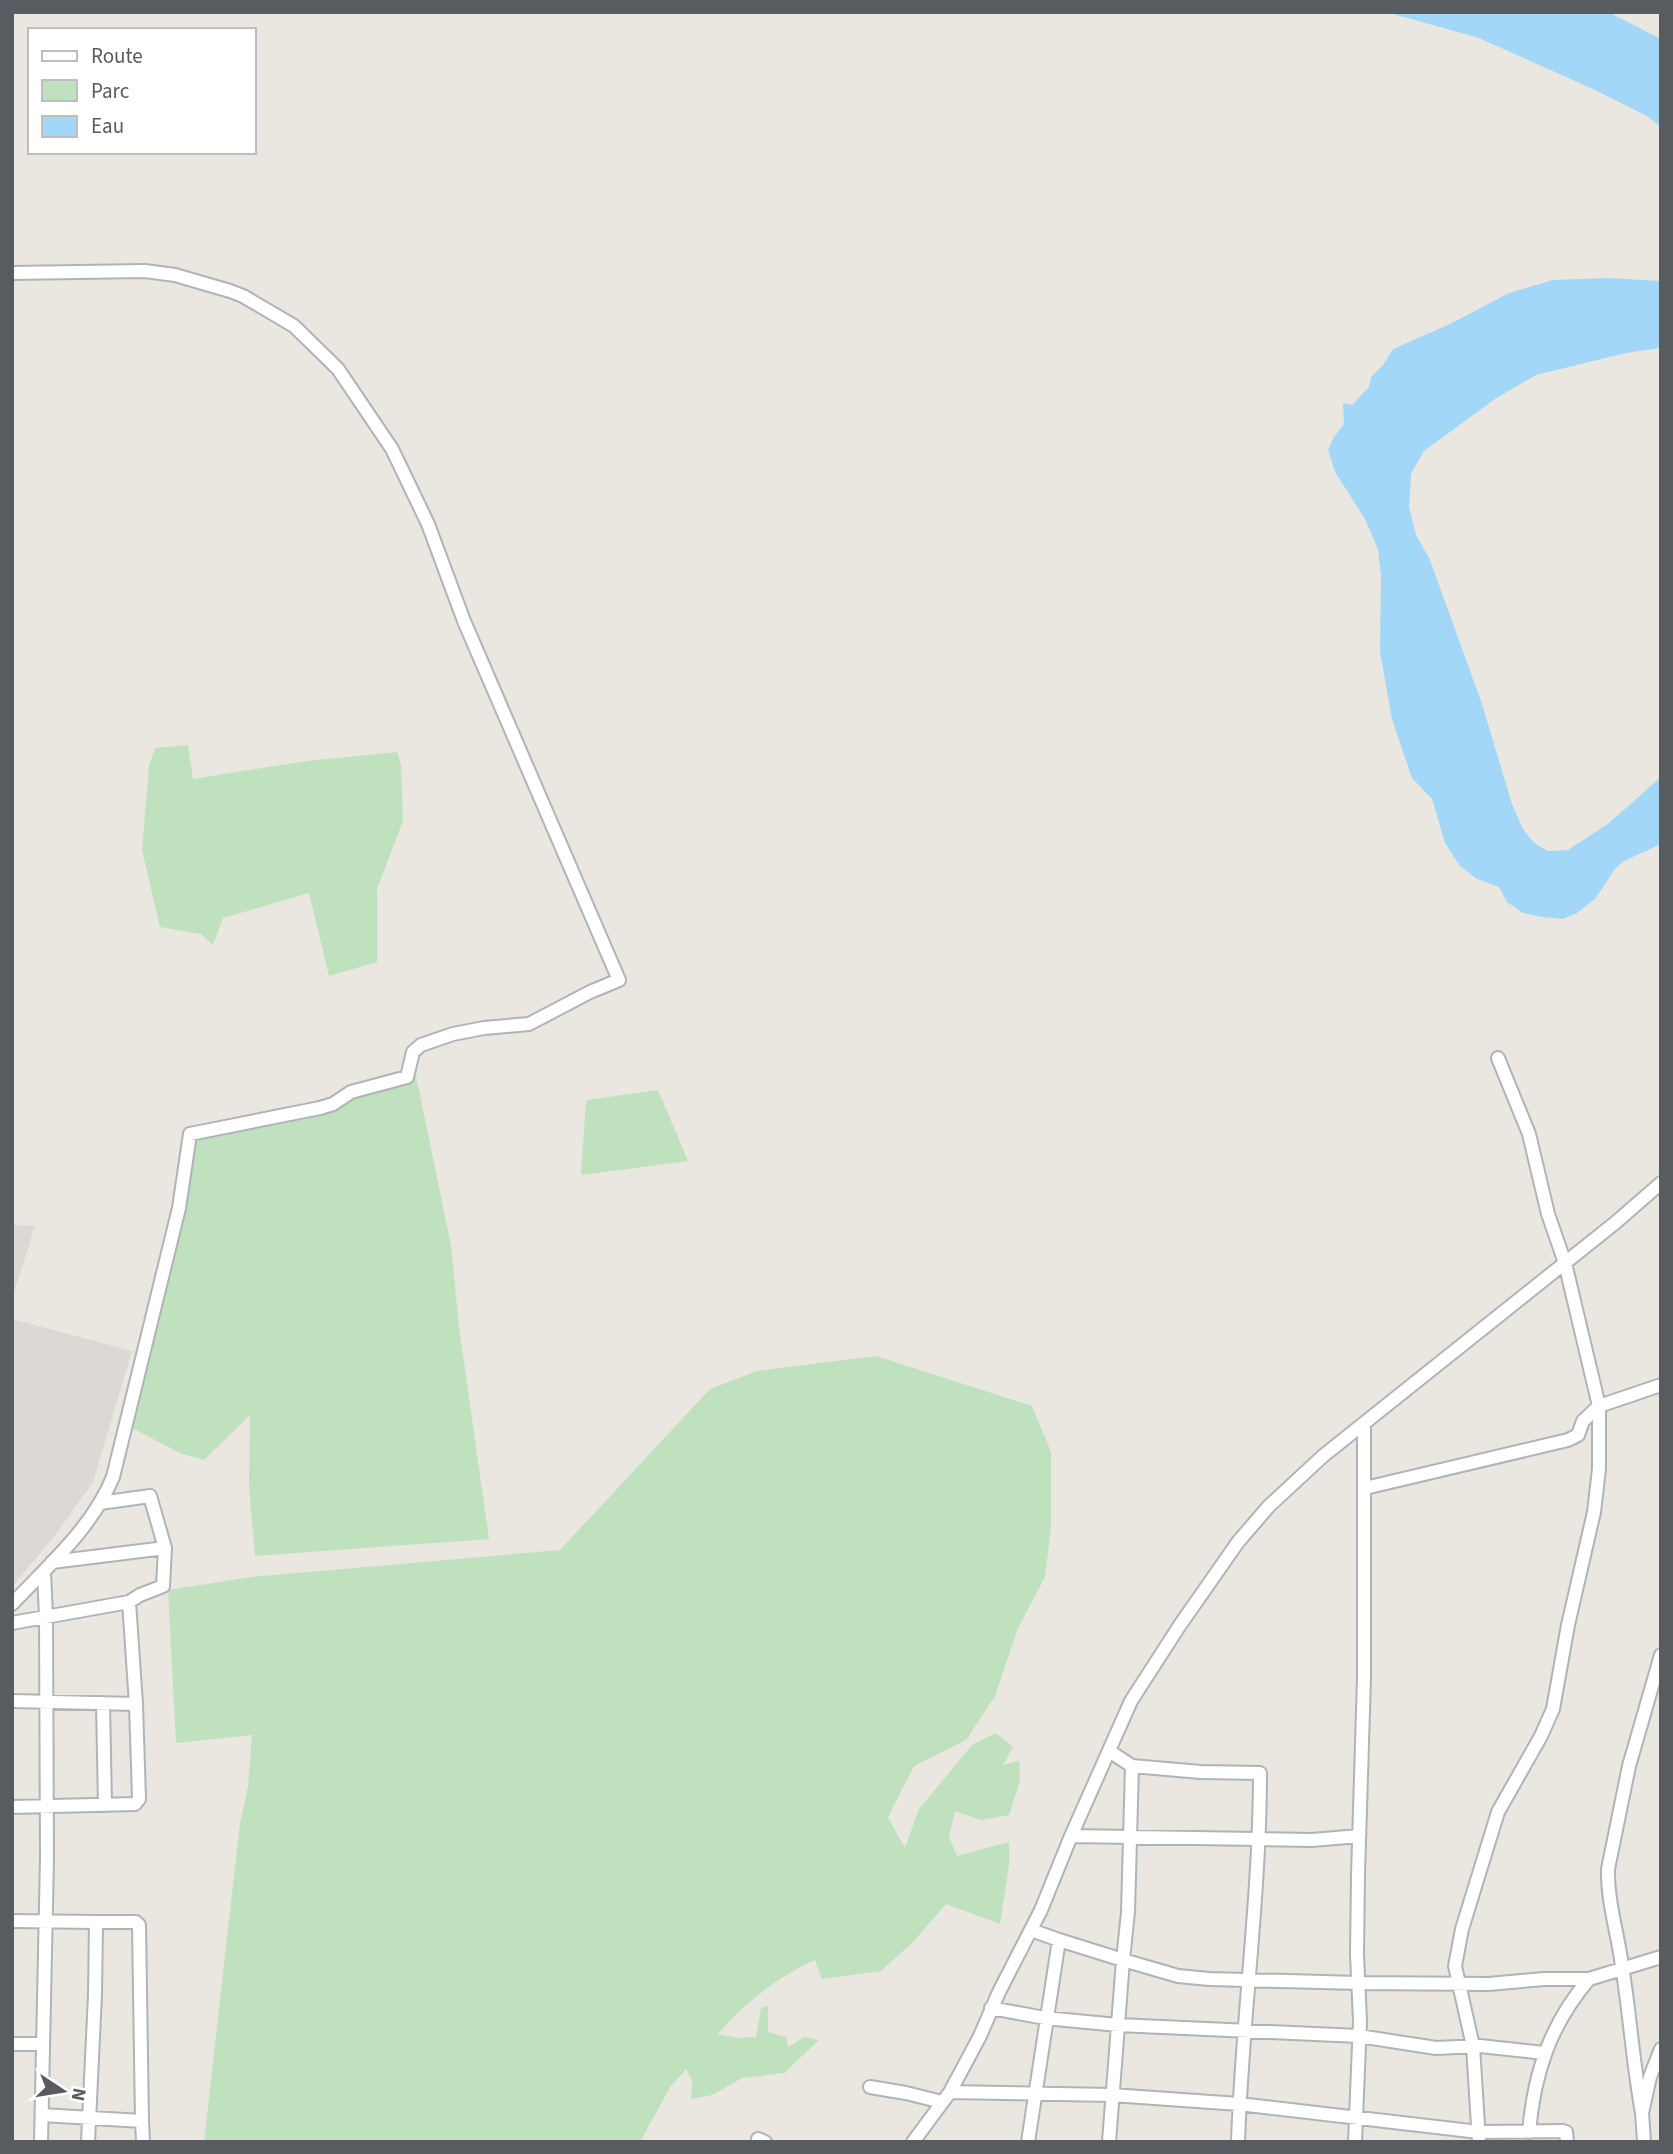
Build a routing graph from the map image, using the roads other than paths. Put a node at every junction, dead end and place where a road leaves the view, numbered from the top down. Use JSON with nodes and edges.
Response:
{"nodes":[{"id":1,"x":12,"y":273,"type":"edge"},
{"id":2,"x":1498,"y":1058,"type":"dead end"},
{"id":3,"x":1661,"y":1183,"type":"edge"},
{"id":4,"x":1565,"y":1263,"type":"junction"},
{"id":5,"x":1661,"y":1385,"type":"edge"},
{"id":6,"x":1599,"y":1406,"type":"junction"},
{"id":7,"x":1364,"y":1424,"type":"junction"},
{"id":8,"x":1365,"y":1488,"type":"junction"},
{"id":9,"x":100,"y":1503,"type":"junction"},
{"id":10,"x":165,"y":1548,"type":"junction"},
{"id":11,"x":48,"y":1566,"type":"junction"},
{"id":12,"x":129,"y":1602,"type":"junction"},
{"id":13,"x":12,"y":1604,"type":"edge"},
{"id":14,"x":46,"y":1617,"type":"junction"},
{"id":15,"x":12,"y":1623,"type":"edge"},
{"id":16,"x":1661,"y":1655,"type":"edge"},
{"id":17,"x":12,"y":1701,"type":"edge"},
{"id":18,"x":47,"y":1702,"type":"junction"},
{"id":19,"x":103,"y":1703,"type":"junction"},
{"id":20,"x":136,"y":1704,"type":"junction"},
{"id":21,"x":1109,"y":1751,"type":"junction"},
{"id":22,"x":1132,"y":1766,"type":"junction"},
{"id":23,"x":105,"y":1805,"type":"junction"},
{"id":24,"x":12,"y":1807,"type":"edge"},
{"id":25,"x":46,"y":1807,"type":"junction"},
{"id":26,"x":1071,"y":1836,"type":"junction"},
{"id":27,"x":1130,"y":1836,"type":"junction"},
{"id":28,"x":1359,"y":1836,"type":"junction"},
{"id":29,"x":1259,"y":1839,"type":"junction"},
{"id":30,"x":12,"y":1921,"type":"edge"},
{"id":31,"x":46,"y":1921,"type":"junction"},
{"id":32,"x":96,"y":1922,"type":"junction"},
{"id":33,"x":1031,"y":1930,"type":"junction"},
{"id":34,"x":1059,"y":1940,"type":"junction"},
{"id":35,"x":1661,"y":1957,"type":"edge"},
{"id":36,"x":1123,"y":1960,"type":"junction"},
{"id":37,"x":1623,"y":1968,"type":"junction"},
{"id":38,"x":1588,"y":1979,"type":"junction"},
{"id":39,"x":1248,"y":1980,"type":"junction"},
{"id":40,"x":1359,"y":1983,"type":"junction"},
{"id":41,"x":1459,"y":1983,"type":"junction"},
{"id":42,"x":991,"y":2008,"type":"junction"},
{"id":43,"x":1045,"y":2018,"type":"junction"},
{"id":44,"x":1118,"y":2025,"type":"junction"},
{"id":45,"x":1243,"y":2029,"type":"junction"},
{"id":46,"x":1359,"y":2036,"type":"junction"},
{"id":47,"x":12,"y":2044,"type":"edge"},
{"id":48,"x":43,"y":2044,"type":"junction"},
{"id":49,"x":1473,"y":2046,"type":"junction"},
{"id":50,"x":1661,"y":2049,"type":"edge"},
{"id":51,"x":1544,"y":2053,"type":"junction"},
{"id":52,"x":870,"y":2087,"type":"dead end"},
{"id":53,"x":1034,"y":2093,"type":"junction"},
{"id":54,"x":1112,"y":2095,"type":"junction"},
{"id":55,"x":946,"y":2097,"type":"junction"},
{"id":56,"x":1239,"y":2104,"type":"junction"},
{"id":57,"x":1642,"y":2113,"type":"junction"},
{"id":58,"x":42,"y":2115,"type":"junction"},
{"id":59,"x":89,"y":2117,"type":"junction"},
{"id":60,"x":1356,"y":2119,"type":"junction"},
{"id":61,"x":142,"y":2120,"type":"junction"},
{"id":62,"x":1529,"y":2132,"type":"junction"},
{"id":63,"x":1479,"y":2137,"type":"edge"},
{"id":64,"x":1109,"y":2141,"type":"edge"},
{"id":65,"x":1124,"y":2141,"type":"edge"},
{"id":66,"x":41,"y":2142,"type":"edge"},
{"id":67,"x":88,"y":2142,"type":"edge"},
{"id":68,"x":143,"y":2142,"type":"edge"},
{"id":69,"x":914,"y":2142,"type":"edge"},
{"id":70,"x":1028,"y":2142,"type":"edge"},
{"id":71,"x":1238,"y":2142,"type":"edge"},
{"id":72,"x":1355,"y":2142,"type":"edge"},
{"id":73,"x":1567,"y":2142,"type":"edge"},
{"id":74,"x":1644,"y":2142,"type":"edge"}],
"edges":[{"from":1,"to":9,"type":"street"},
{"from":2,"to":4,"type":"street"},
{"from":3,"to":4,"type":"street"},
{"from":4,"to":6,"type":"street"},
{"from":4,"to":7,"type":"street"},
{"from":5,"to":6,"type":"street"},
{"from":6,"to":8,"type":"street"},
{"from":6,"to":41,"type":"street"},
{"from":7,"to":8,"type":"street"},
{"from":7,"to":21,"type":"street"},
{"from":8,"to":28,"type":"street"},
{"from":9,"to":10,"type":"street"},
{"from":9,"to":11,"type":"street"},
{"from":10,"to":11,"type":"street"},
{"from":10,"to":12,"type":"street"},
{"from":11,"to":13,"type":"street"},
{"from":11,"to":14,"type":"street"},
{"from":12,"to":14,"type":"street"},
{"from":12,"to":20,"type":"street"},
{"from":14,"to":15,"type":"street"},
{"from":14,"to":18,"type":"street"},
{"from":16,"to":37,"type":"street"},
{"from":17,"to":18,"type":"street"},
{"from":18,"to":19,"type":"street"},
{"from":18,"to":25,"type":"street"},
{"from":19,"to":20,"type":"street"},
{"from":19,"to":23,"type":"street"},
{"from":20,"to":23,"type":"street"},
{"from":21,"to":22,"type":"street"},
{"from":21,"to":26,"type":"street"},
{"from":22,"to":27,"type":"street"},
{"from":22,"to":29,"type":"street"},
{"from":23,"to":25,"type":"street"},
{"from":24,"to":25,"type":"street"},
{"from":25,"to":31,"type":"street"},
{"from":26,"to":27,"type":"street"},
{"from":26,"to":33,"type":"street"},
{"from":27,"to":29,"type":"street"},
{"from":27,"to":36,"type":"street"},
{"from":28,"to":29,"type":"street"},
{"from":28,"to":40,"type":"street"},
{"from":29,"to":39,"type":"street"},
{"from":30,"to":31,"type":"street"},
{"from":31,"to":32,"type":"street"},
{"from":31,"to":48,"type":"street"},
{"from":32,"to":59,"type":"street"},
{"from":32,"to":61,"type":"street"},
{"from":33,"to":34,"type":"street"},
{"from":33,"to":42,"type":"street"},
{"from":34,"to":36,"type":"street"},
{"from":34,"to":43,"type":"street"},
{"from":35,"to":37,"type":"street"},
{"from":36,"to":39,"type":"street"},
{"from":36,"to":44,"type":"street"},
{"from":37,"to":38,"type":"street"},
{"from":37,"to":57,"type":"street"},
{"from":38,"to":41,"type":"street"},
{"from":38,"to":51,"type":"street"},
{"from":39,"to":40,"type":"street"},
{"from":39,"to":45,"type":"street"},
{"from":40,"to":41,"type":"street"},
{"from":40,"to":46,"type":"street"},
{"from":41,"to":49,"type":"street"},
{"from":42,"to":43,"type":"street"},
{"from":42,"to":55,"type":"street"},
{"from":43,"to":44,"type":"street"},
{"from":43,"to":53,"type":"street"},
{"from":44,"to":45,"type":"street"},
{"from":44,"to":54,"type":"street"},
{"from":45,"to":46,"type":"street"},
{"from":45,"to":56,"type":"street"},
{"from":46,"to":49,"type":"street"},
{"from":46,"to":60,"type":"street"},
{"from":47,"to":48,"type":"street"},
{"from":48,"to":58,"type":"street"},
{"from":49,"to":51,"type":"street"},
{"from":49,"to":63,"type":"street"},
{"from":50,"to":57,"type":"street"},
{"from":51,"to":62,"type":"street"},
{"from":52,"to":55,"type":"street"},
{"from":53,"to":54,"type":"street"},
{"from":53,"to":55,"type":"street"},
{"from":53,"to":70,"type":"street"},
{"from":54,"to":56,"type":"street"},
{"from":54,"to":64,"type":"street"},
{"from":55,"to":69,"type":"street"},
{"from":56,"to":60,"type":"street"},
{"from":56,"to":71,"type":"street"},
{"from":57,"to":74,"type":"street"},
{"from":58,"to":59,"type":"street"},
{"from":58,"to":66,"type":"street"},
{"from":59,"to":61,"type":"street"},
{"from":59,"to":67,"type":"street"},
{"from":60,"to":63,"type":"street"},
{"from":60,"to":72,"type":"street"},
{"from":61,"to":68,"type":"street"},
{"from":62,"to":63,"type":"street"},
{"from":62,"to":73,"type":"street"},
{"from":64,"to":65,"type":"street"}]}
